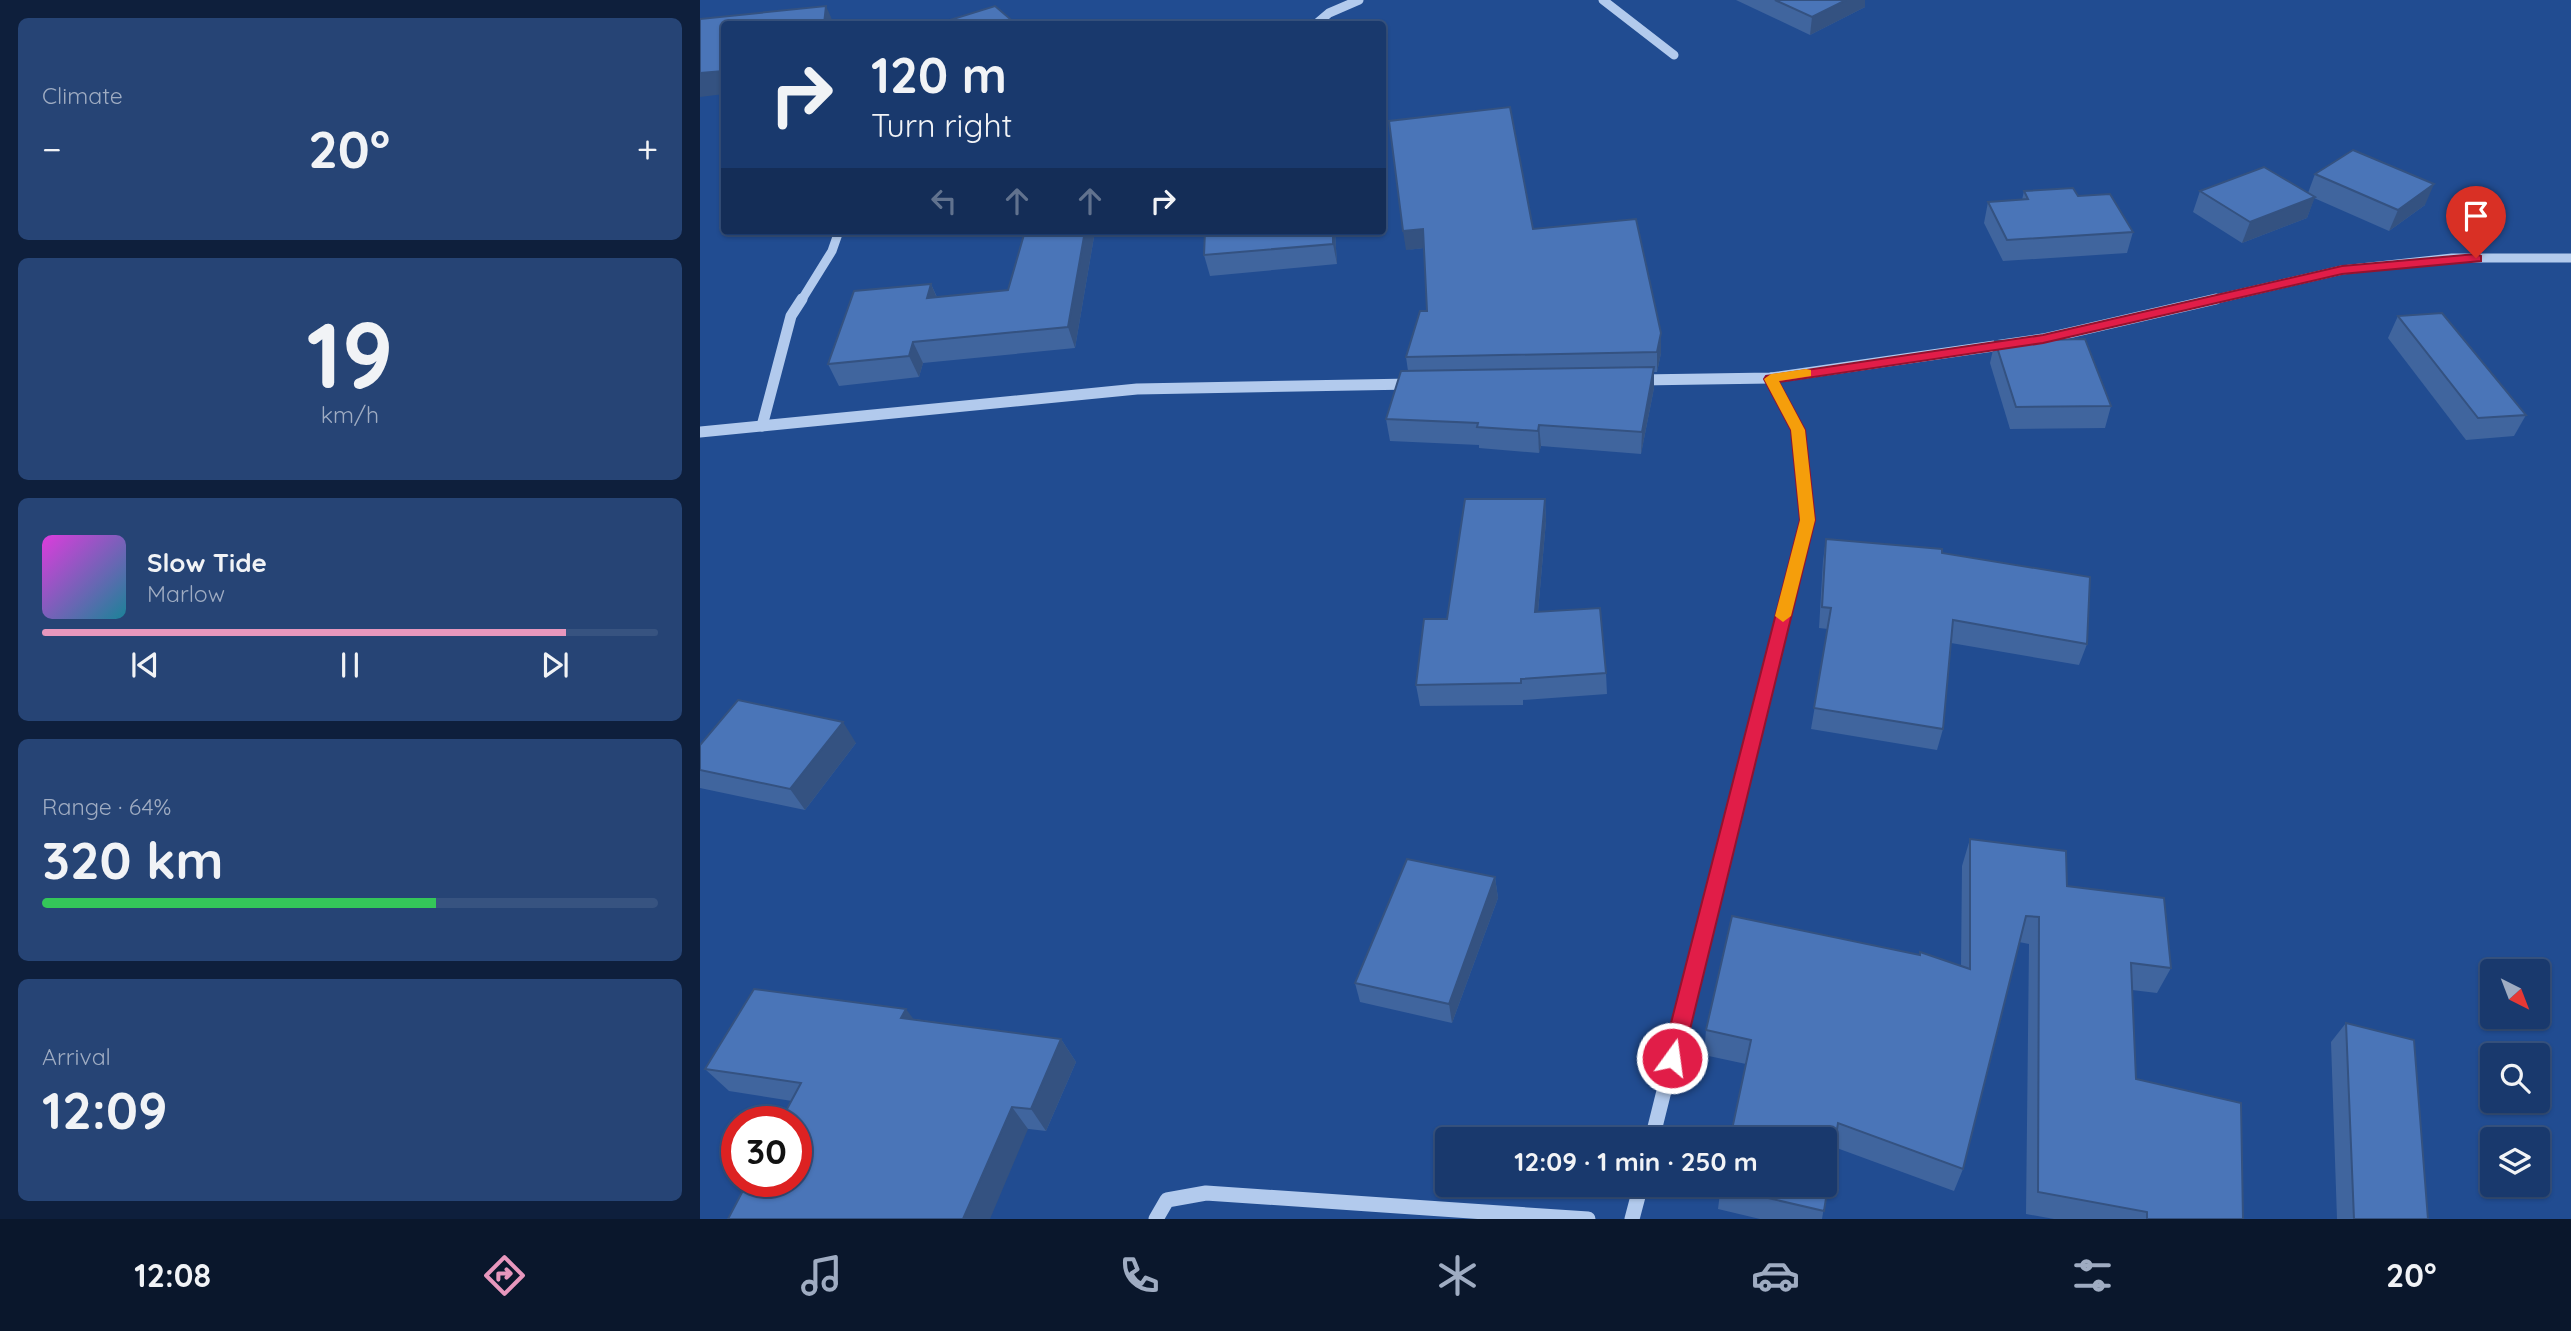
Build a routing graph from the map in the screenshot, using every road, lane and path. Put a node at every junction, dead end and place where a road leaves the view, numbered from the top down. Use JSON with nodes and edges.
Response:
{"nodes":[{"id":1,"x":1359,"y":0,"type":"edge"},
{"id":2,"x":1603,"y":0,"type":"edge"},
{"id":3,"x":1320,"y":21,"type":"edge"},
{"id":4,"x":1674,"y":55,"type":"dead end"},
{"id":5,"x":838,"y":235,"type":"edge"},
{"id":6,"x":2571,"y":258,"type":"edge"},
{"id":7,"x":1771,"y":379,"type":"junction"},
{"id":8,"x":1622,"y":380,"type":"edge"},
{"id":9,"x":1428,"y":384,"type":"edge"},
{"id":10,"x":762,"y":426,"type":"junction"},
{"id":11,"x":700,"y":432,"type":"edge"},
{"id":12,"x":1655,"y":1127,"type":"edge"},
{"id":13,"x":1637,"y":1197,"type":"edge"},
{"id":14,"x":1156,"y":1219,"type":"edge"},
{"id":15,"x":1588,"y":1219,"type":"edge"},
{"id":16,"x":1632,"y":1219,"type":"edge"}],
"edges":[{"from":1,"to":3,"type":"street"},
{"from":2,"to":4,"type":"street"},
{"from":5,"to":10,"type":"street"},
{"from":6,"to":7,"type":"street"},
{"from":7,"to":8,"type":"street"},
{"from":7,"to":12,"type":"street"},
{"from":9,"to":10,"type":"street"},
{"from":10,"to":11,"type":"street"},
{"from":13,"to":16,"type":"street"},
{"from":14,"to":15,"type":"street"}]}
